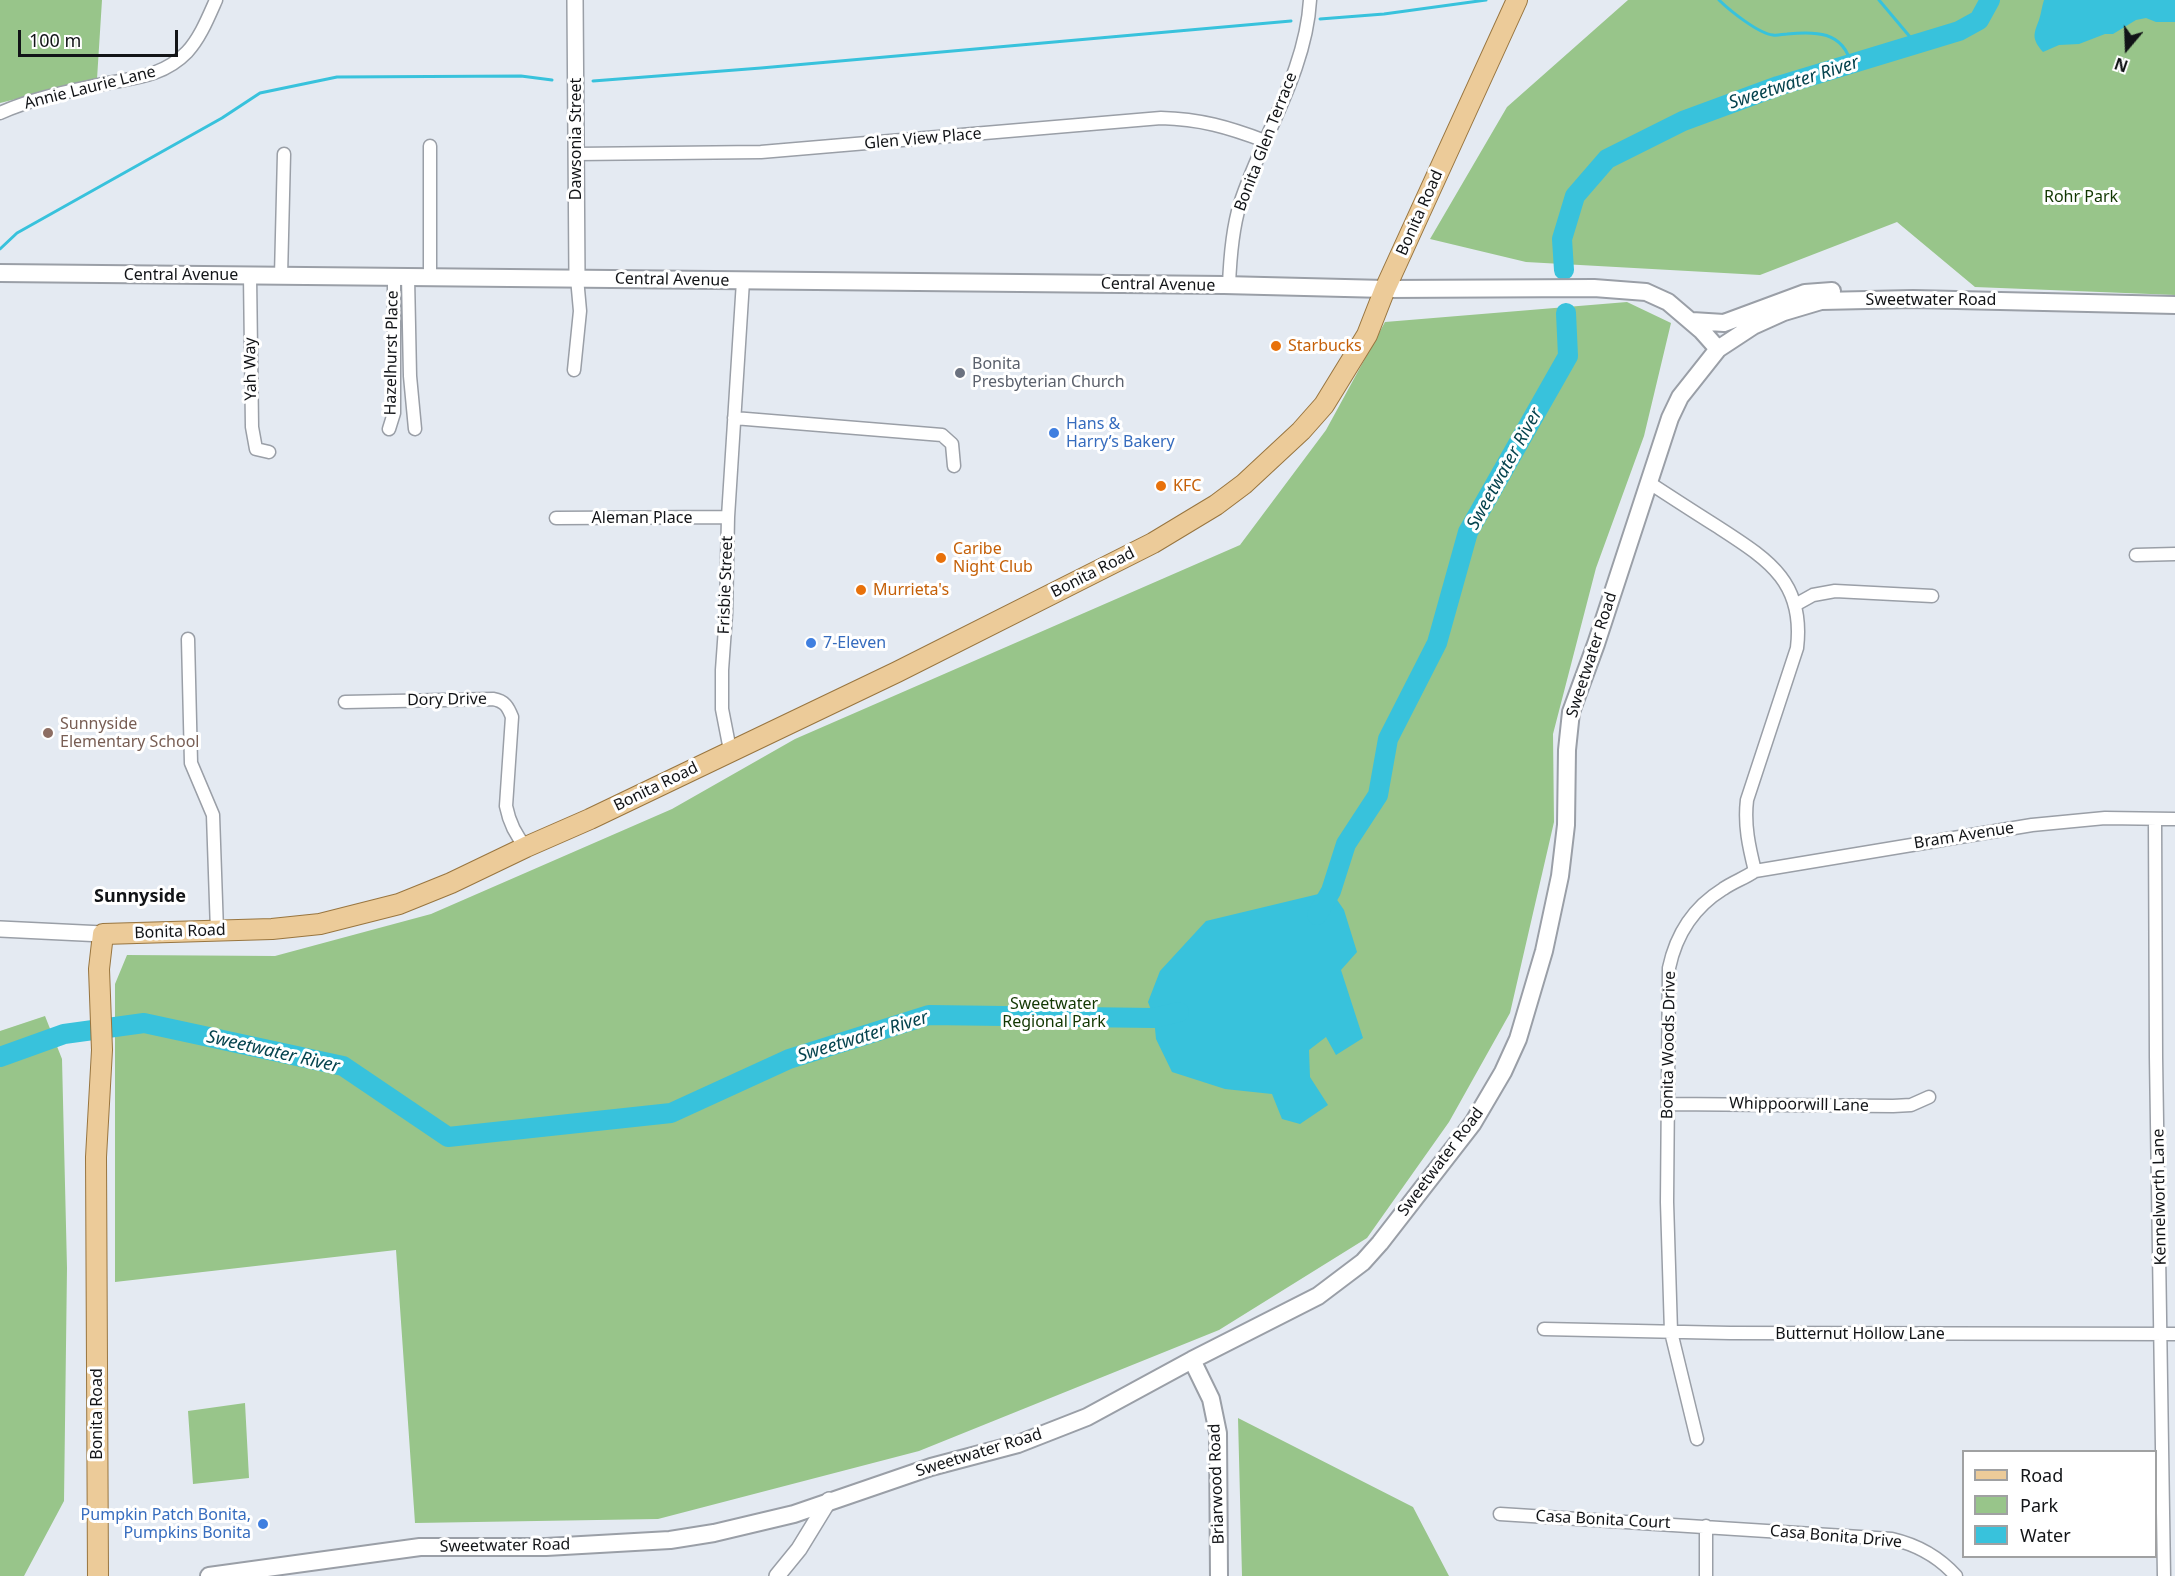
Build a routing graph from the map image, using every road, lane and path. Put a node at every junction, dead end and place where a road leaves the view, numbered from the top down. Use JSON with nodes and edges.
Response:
{"nodes":[{"id":1,"x":216,"y":0,"type":"edge"},
{"id":2,"x":575,"y":0,"type":"edge"},
{"id":3,"x":1310,"y":0,"type":"edge"},
{"id":4,"x":1516,"y":0,"type":"edge"},
{"id":5,"x":0,"y":113,"type":"edge"},
{"id":6,"x":1265,"y":141,"type":"junction"},
{"id":7,"x":430,"y":146,"type":"dead end"},
{"id":8,"x":284,"y":154,"type":"dead end"},
{"id":9,"x":576,"y":154,"type":"junction"},
{"id":10,"x":0,"y":273,"type":"edge"},
{"id":11,"x":250,"y":275,"type":"junction"},
{"id":12,"x":281,"y":276,"type":"junction"},
{"id":13,"x":401,"y":277,"type":"junction"},
{"id":14,"x":430,"y":277,"type":"junction"},
{"id":15,"x":577,"y":278,"type":"junction"},
{"id":16,"x":743,"y":281,"type":"junction"},
{"id":17,"x":1229,"y":286,"type":"junction"},
{"id":18,"x":1386,"y":289,"type":"junction"},
{"id":19,"x":1866,"y":299,"type":"junction"},
{"id":20,"x":2175,"y":305,"type":"edge"},
{"id":21,"x":1692,"y":321,"type":"junction"},
{"id":22,"x":1718,"y":349,"type":"junction"},
{"id":23,"x":574,"y":370,"type":"dead end"},
{"id":24,"x":734,"y":418,"type":"junction"},
{"id":25,"x":389,"y":429,"type":"dead end"},
{"id":26,"x":415,"y":429,"type":"dead end"},
{"id":27,"x":269,"y":452,"type":"dead end"},
{"id":28,"x":954,"y":466,"type":"dead end"},
{"id":29,"x":1648,"y":482,"type":"junction"},
{"id":30,"x":728,"y":517,"type":"junction"},
{"id":31,"x":556,"y":518,"type":"dead end"},
{"id":32,"x":2175,"y":554,"type":"edge"},
{"id":33,"x":2136,"y":555,"type":"dead end"},
{"id":34,"x":1932,"y":596,"type":"dead end"},
{"id":35,"x":1795,"y":605,"type":"junction"},
{"id":36,"x":188,"y":639,"type":"dead end"},
{"id":37,"x":345,"y":702,"type":"dead end"},
{"id":38,"x":730,"y":750,"type":"junction"},
{"id":39,"x":2155,"y":819,"type":"junction"},
{"id":40,"x":2175,"y":819,"type":"edge"},
{"id":41,"x":526,"y":847,"type":"junction"},
{"id":42,"x":1755,"y":871,"type":"junction"},
{"id":43,"x":0,"y":929,"type":"edge"},
{"id":44,"x":217,"y":931,"type":"junction"},
{"id":45,"x":103,"y":934,"type":"junction"},
{"id":46,"x":1929,"y":1097,"type":"dead end"},
{"id":47,"x":1668,"y":1104,"type":"junction"},
{"id":48,"x":1544,"y":1329,"type":"dead end"},
{"id":49,"x":1671,"y":1332,"type":"junction"},
{"id":50,"x":2161,"y":1334,"type":"junction"},
{"id":51,"x":2175,"y":1334,"type":"edge"},
{"id":52,"x":1192,"y":1360,"type":"junction"},
{"id":53,"x":1697,"y":1439,"type":"dead end"},
{"id":54,"x":829,"y":1500,"type":"junction"},
{"id":55,"x":1500,"y":1514,"type":"dead end"},
{"id":56,"x":1706,"y":1526,"type":"junction"},
{"id":57,"x":96,"y":1574,"type":"edge"},
{"id":58,"x":209,"y":1576,"type":"edge"},
{"id":59,"x":777,"y":1576,"type":"edge"},
{"id":60,"x":1219,"y":1576,"type":"edge"},
{"id":61,"x":1706,"y":1576,"type":"edge"},
{"id":62,"x":1956,"y":1576,"type":"edge"},
{"id":63,"x":2164,"y":1576,"type":"edge"}],
"edges":[{"from":1,"to":5,"type":"street","name":"Annie Laurie Lane"},
{"from":2,"to":9,"type":"street","name":"Dawsonia Street"},
{"from":3,"to":6,"type":"street","name":"Bonita Glen Terrace"},
{"from":4,"to":18,"type":"main road","name":"Bonita Road"},
{"from":6,"to":9,"type":"street","name":"Glen View Place"},
{"from":6,"to":17,"type":"street","name":"Bonita Glen Terrace"},
{"from":7,"to":14,"type":"street"},
{"from":8,"to":12,"type":"street"},
{"from":9,"to":15,"type":"street","name":"Dawsonia Street"},
{"from":10,"to":11,"type":"main road","name":"Central Avenue"},
{"from":11,"to":12,"type":"main road","name":"Central Avenue"},
{"from":11,"to":27,"type":"street","name":"Yah Way"},
{"from":12,"to":13,"type":"main road","name":"Central Avenue"},
{"from":13,"to":14,"type":"main road","name":"Central Avenue"},
{"from":13,"to":25,"type":"street","name":"Hazelhurst Place"},
{"from":13,"to":26,"type":"street"},
{"from":14,"to":15,"type":"main road","name":"Central Avenue"},
{"from":15,"to":16,"type":"main road","name":"Central Avenue"},
{"from":15,"to":23,"type":"street"},
{"from":16,"to":17,"type":"main road","name":"Central Avenue"},
{"from":16,"to":24,"type":"street","name":"Frisbie Street"},
{"from":17,"to":18,"type":"main road","name":"Central Avenue"},
{"from":18,"to":21,"type":"main road","name":"Central Avenue"},
{"from":18,"to":38,"type":"main road","name":"Bonita Road"},
{"from":19,"to":20,"type":"main road","name":"Sweetwater Road"},
{"from":19,"to":21,"type":"main road"},
{"from":19,"to":22,"type":"main road","name":"Sweetwater Road"},
{"from":21,"to":22,"type":"main road","name":"Central Avenue"},
{"from":22,"to":29,"type":"main road","name":"Sweetwater Road"},
{"from":24,"to":28,"type":"street"},
{"from":24,"to":30,"type":"street","name":"Frisbie Street"},
{"from":29,"to":35,"type":"street"},
{"from":29,"to":52,"type":"main road","name":"Sweetwater Road"},
{"from":30,"to":31,"type":"street","name":"Aleman Place"},
{"from":30,"to":38,"type":"street","name":"Frisbie Street"},
{"from":32,"to":33,"type":"street"},
{"from":34,"to":35,"type":"street"},
{"from":35,"to":42,"type":"street"},
{"from":36,"to":44,"type":"street"},
{"from":37,"to":41,"type":"street","name":"Dory Drive"},
{"from":38,"to":41,"type":"main road","name":"Bonita Road"},
{"from":39,"to":40,"type":"street","name":"Bram Avenue"},
{"from":39,"to":42,"type":"street","name":"Bram Avenue"},
{"from":39,"to":50,"type":"street","name":"Kennelworth Lane"},
{"from":41,"to":44,"type":"main road","name":"Bonita Road"},
{"from":42,"to":47,"type":"street","name":"Bonita Woods Drive"},
{"from":43,"to":45,"type":"street"},
{"from":44,"to":45,"type":"main road","name":"Bonita Road"},
{"from":45,"to":57,"type":"main road","name":"Bonita Road"},
{"from":46,"to":47,"type":"street","name":"Whippoorwill Lane"},
{"from":47,"to":49,"type":"street","name":"Bonita Woods Drive"},
{"from":48,"to":49,"type":"street","name":"Butternut Hollow Lane"},
{"from":49,"to":50,"type":"street","name":"Butternut Hollow Lane"},
{"from":49,"to":53,"type":"street","name":"Bonita Woods Drive"},
{"from":50,"to":51,"type":"street","name":"Butternut Hollow Lane"},
{"from":50,"to":63,"type":"street","name":"Kennelworth Lane"},
{"from":52,"to":54,"type":"main road","name":"Sweetwater Road"},
{"from":52,"to":60,"type":"main road","name":"Briarwood Road"},
{"from":54,"to":58,"type":"main road","name":"Sweetwater Road"},
{"from":54,"to":59,"type":"street"},
{"from":55,"to":56,"type":"street","name":"Casa Bonita Court"},
{"from":56,"to":61,"type":"street"},
{"from":56,"to":62,"type":"street","name":"Casa Bonita Drive"}]}
